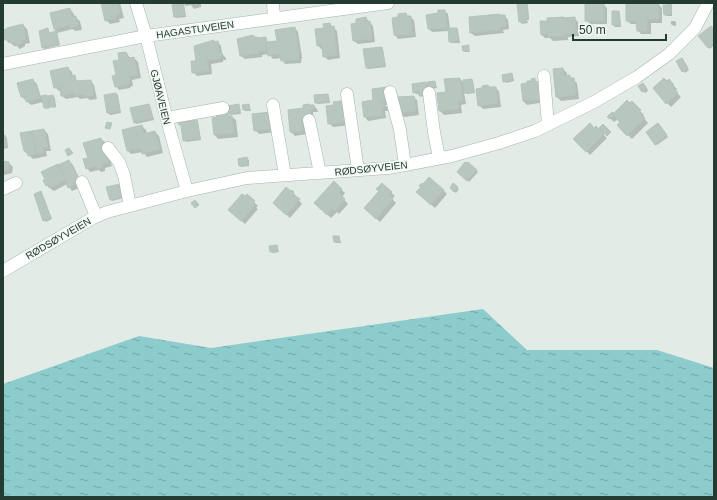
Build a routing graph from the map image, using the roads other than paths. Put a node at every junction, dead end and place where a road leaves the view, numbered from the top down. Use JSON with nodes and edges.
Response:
{"nodes":[{"id":1,"x":136,"y":3,"type":"edge"},
{"id":2,"x":273,"y":3,"type":"edge"},
{"id":3,"x":388,"y":3,"type":"edge"},
{"id":4,"x":708,"y":3,"type":"edge"},
{"id":5,"x":274,"y":18,"type":"junction"},
{"id":6,"x":146,"y":36,"type":"junction"},
{"id":7,"x":3,"y":64,"type":"edge"},
{"id":8,"x":544,"y":76,"type":"dead end"},
{"id":9,"x":390,"y":92,"type":"dead end"},
{"id":10,"x":430,"y":93,"type":"dead end"},
{"id":11,"x":347,"y":94,"type":"dead end"},
{"id":12,"x":273,"y":105,"type":"dead end"},
{"id":13,"x":223,"y":108,"type":"dead end"},
{"id":14,"x":166,"y":118,"type":"junction"},
{"id":15,"x":309,"y":120,"type":"dead end"},
{"id":16,"x":548,"y":125,"type":"junction"},
{"id":17,"x":108,"y":148,"type":"dead end"},
{"id":18,"x":439,"y":158,"type":"junction"},
{"id":19,"x":405,"y":165,"type":"junction"},
{"id":20,"x":358,"y":170,"type":"junction"},
{"id":21,"x":320,"y":172,"type":"junction"},
{"id":22,"x":284,"y":175,"type":"junction"},
{"id":23,"x":82,"y":182,"type":"dead end"},
{"id":24,"x":16,"y":183,"type":"dead end"},
{"id":25,"x":3,"y":189,"type":"edge"},
{"id":26,"x":187,"y":191,"type":"junction"},
{"id":27,"x":130,"y":206,"type":"junction"},
{"id":28,"x":96,"y":216,"type":"junction"},
{"id":29,"x":3,"y":271,"type":"edge"}],
"edges":[{"from":1,"to":6,"type":"street","name":"GJØAVEIEN"},
{"from":2,"to":5,"type":"street"},
{"from":3,"to":5,"type":"street","name":"HAGASTUVEIEN"},
{"from":4,"to":16,"type":"street","name":"RØDSØYVEIEN"},
{"from":5,"to":6,"type":"street","name":"HAGASTUVEIEN"},
{"from":6,"to":7,"type":"street","name":"HAGASTUVEIEN"},
{"from":6,"to":14,"type":"street","name":"GJØAVEIEN"},
{"from":8,"to":16,"type":"street"},
{"from":9,"to":19,"type":"street"},
{"from":10,"to":18,"type":"street"},
{"from":11,"to":20,"type":"street"},
{"from":12,"to":22,"type":"street"},
{"from":13,"to":14,"type":"street"},
{"from":14,"to":26,"type":"street","name":"GJØAVEIEN"},
{"from":15,"to":21,"type":"street"},
{"from":16,"to":18,"type":"street","name":"RØDSØYVEIEN"},
{"from":17,"to":27,"type":"street"},
{"from":18,"to":19,"type":"street","name":"RØDSØYVEIEN"},
{"from":19,"to":20,"type":"street","name":"RØDSØYVEIEN"},
{"from":20,"to":21,"type":"street","name":"RØDSØYVEIEN"},
{"from":21,"to":22,"type":"street","name":"RØDSØYVEIEN"},
{"from":22,"to":26,"type":"street","name":"RØDSØYVEIEN"},
{"from":23,"to":28,"type":"street"},
{"from":24,"to":25,"type":"street"},
{"from":26,"to":27,"type":"street","name":"RØDSØYVEIEN"},
{"from":27,"to":28,"type":"street","name":"RØDSØYVEIEN"},
{"from":28,"to":29,"type":"street","name":"RØDSØYVEIEN"}]}
